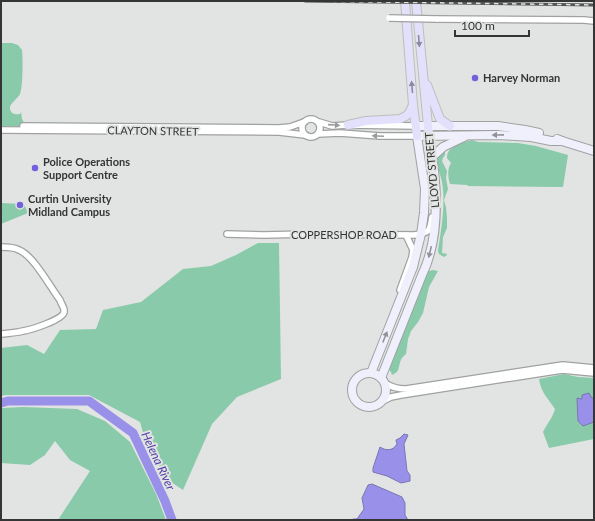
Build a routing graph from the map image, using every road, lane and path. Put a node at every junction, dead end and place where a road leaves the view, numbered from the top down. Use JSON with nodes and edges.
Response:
{"nodes":[{"id":1,"x":405,"y":1,"type":"edge"},
{"id":2,"x":416,"y":1,"type":"edge"},
{"id":3,"x":389,"y":18,"type":"dead end"},
{"id":4,"x":594,"y":21,"type":"edge"},
{"id":5,"x":421,"y":55,"type":"junction"},
{"id":6,"x":413,"y":105,"type":"junction"},
{"id":7,"x":304,"y":122,"type":"junction"},
{"id":8,"x":319,"y":122,"type":"junction"},
{"id":9,"x":348,"y":125,"type":"junction"},
{"id":10,"x":1,"y":126,"type":"edge"},
{"id":11,"x":416,"y":126,"type":"junction"},
{"id":12,"x":428,"y":126,"type":"junction"},
{"id":13,"x":450,"y":126,"type":"junction"},
{"id":14,"x":1,"y":130,"type":"edge"},
{"id":15,"x":318,"y":134,"type":"junction"},
{"id":16,"x":305,"y":135,"type":"junction"},
{"id":17,"x":471,"y":135,"type":"junction"},
{"id":18,"x":417,"y":136,"type":"junction"},
{"id":19,"x":429,"y":136,"type":"junction"},
{"id":20,"x":562,"y":141,"type":"junction"},
{"id":21,"x":594,"y":151,"type":"edge"},
{"id":22,"x":432,"y":157,"type":"junction"},
{"id":23,"x":436,"y":199,"type":"junction"},
{"id":24,"x":227,"y":234,"type":"dead end"},
{"id":25,"x":422,"y":234,"type":"junction"},
{"id":26,"x":406,"y":235,"type":"junction"},
{"id":27,"x":1,"y":247,"type":"edge"},
{"id":28,"x":394,"y":315,"type":"junction"},
{"id":29,"x":1,"y":334,"type":"edge"},
{"id":30,"x":594,"y":368,"type":"edge"},
{"id":31,"x":371,"y":373,"type":"junction"},
{"id":32,"x":594,"y":373,"type":"edge"},
{"id":33,"x":383,"y":381,"type":"junction"},
{"id":34,"x":383,"y":400,"type":"junction"}],
"edges":[{"from":6,"to":1,"type":"main road","name":"LLOYD STREET","one_way":true},
{"from":2,"to":5,"type":"main road","name":"LLOYD STREET","one_way":true},
{"from":3,"to":4,"type":"street","bridge":true},
{"from":5,"to":12,"type":"main road","name":"LLOYD STREET"},
{"from":5,"to":13,"type":"main road"},
{"from":6,"to":9,"type":"main road"},
{"from":6,"to":11,"type":"main road","name":"LLOYD STREET"},
{"from":7,"to":8,"type":"street"},
{"from":7,"to":10,"type":"street","name":"CLAYTON STREET"},
{"from":7,"to":16,"type":"street"},
{"from":8,"to":9,"type":"street","one_way":true},
{"from":8,"to":15,"type":"street"},
{"from":9,"to":11,"type":"street"},
{"from":11,"to":12,"type":"main road"},
{"from":11,"to":18,"type":"main road","name":"LLOYD STREET"},
{"from":12,"to":13,"type":"main road"},
{"from":12,"to":19,"type":"main road","name":"LLOYD STREET"},
{"from":13,"to":20,"type":"main road"},
{"from":14,"to":16,"type":"street","name":"CLAYTON STREET"},
{"from":15,"to":16,"type":"street"},
{"from":18,"to":15,"type":"street","one_way":true},
{"from":17,"to":19,"type":"main road"},
{"from":20,"to":17,"type":"main road","one_way":true},
{"from":17,"to":22,"type":"main road"},
{"from":18,"to":19,"type":"main road"},
{"from":18,"to":25,"type":"main road","name":"LLOYD STREET"},
{"from":19,"to":22,"type":"main road","name":"LLOYD STREET"},
{"from":20,"to":21,"type":"main road"},
{"from":22,"to":23,"type":"main road","name":"LLOYD STREET"},
{"from":23,"to":25,"type":"street"},
{"from":23,"to":33,"type":"main road","name":"LLOYD STREET","one_way":true},
{"from":24,"to":26,"type":"street","name":"COPPERSHOP ROAD"},
{"from":25,"to":26,"type":"street","name":"COPPERSHOP ROAD"},
{"from":25,"to":28,"type":"main road","name":"LLOYD STREET"},
{"from":26,"to":28,"type":"street"},
{"from":27,"to":29,"type":"street"},
{"from":31,"to":28,"type":"main road","name":"LLOYD STREET","one_way":true},
{"from":30,"to":33,"type":"street"},
{"from":31,"to":33,"type":"main road"},
{"from":31,"to":34,"type":"main road"},
{"from":32,"to":34,"type":"street"},
{"from":33,"to":34,"type":"main road"}]}
